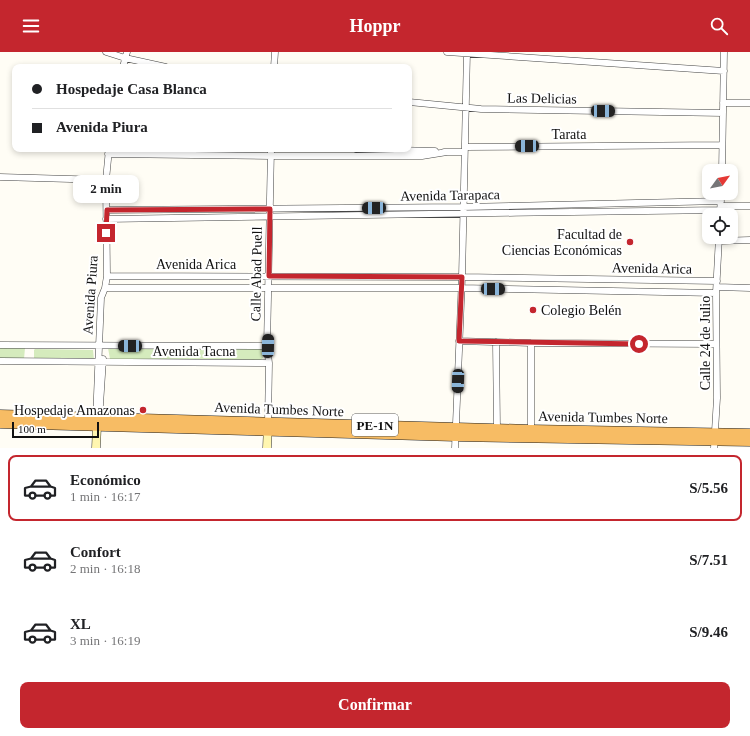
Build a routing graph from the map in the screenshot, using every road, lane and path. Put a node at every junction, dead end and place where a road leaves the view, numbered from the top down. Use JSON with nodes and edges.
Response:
{"nodes":[{"id":1,"x":106,"y":52,"type":"edge"},
{"id":2,"x":275,"y":52,"type":"edge"},
{"id":3,"x":446,"y":52,"type":"edge"},
{"id":4,"x":724,"y":52,"type":"edge"},
{"id":5,"x":467,"y":53,"type":"edge"},
{"id":6,"x":126,"y":55,"type":"edge"},
{"id":7,"x":156,"y":64,"type":"edge"},
{"id":8,"x":274,"y":64,"type":"edge"},
{"id":9,"x":724,"y":71,"type":"junction"},
{"id":10,"x":412,"y":102,"type":"edge"},
{"id":11,"x":723,"y":103,"type":"junction"},
{"id":12,"x":750,"y":103,"type":"edge"},
{"id":13,"x":466,"y":107,"type":"junction"},
{"id":14,"x":723,"y":113,"type":"junction"},
{"id":15,"x":722,"y":145,"type":"junction"},
{"id":16,"x":464,"y":149,"type":"junction"},
{"id":17,"x":412,"y":151,"type":"edge"},
{"id":18,"x":109,"y":152,"type":"edge"},
{"id":19,"x":271,"y":152,"type":"edge"},
{"id":20,"x":447,"y":152,"type":"junction"},
{"id":21,"x":722,"y":164,"type":"edge"},
{"id":22,"x":0,"y":177,"type":"edge"},
{"id":23,"x":106,"y":180,"type":"junction"},
{"id":24,"x":750,"y":206,"type":"edge"},
{"id":25,"x":462,"y":207,"type":"junction"},
{"id":26,"x":702,"y":208,"type":"edge"},
{"id":27,"x":721,"y":208,"type":"edge"},
{"id":28,"x":107,"y":210,"type":"junction"},
{"id":29,"x":270,"y":212,"type":"junction"},
{"id":30,"x":462,"y":214,"type":"junction"},
{"id":31,"x":106,"y":219,"type":"junction"},
{"id":32,"x":738,"y":240,"type":"edge"},
{"id":33,"x":750,"y":240,"type":"edge"},
{"id":34,"x":719,"y":244,"type":"edge"},
{"id":35,"x":107,"y":276,"type":"junction"},
{"id":36,"x":269,"y":276,"type":"junction"},
{"id":37,"x":462,"y":277,"type":"junction"},
{"id":38,"x":717,"y":287,"type":"junction"},
{"id":39,"x":105,"y":288,"type":"junction"},
{"id":40,"x":269,"y":288,"type":"junction"},
{"id":41,"x":461,"y":288,"type":"junction"},
{"id":42,"x":750,"y":288,"type":"edge"},
{"id":43,"x":459,"y":341,"type":"junction"},
{"id":44,"x":496,"y":342,"type":"junction"},
{"id":45,"x":531,"y":343,"type":"junction"},
{"id":46,"x":716,"y":344,"type":"junction"},
{"id":47,"x":0,"y":345,"type":"edge"},
{"id":48,"x":100,"y":346,"type":"junction"},
{"id":49,"x":268,"y":346,"type":"junction"},
{"id":50,"x":0,"y":362,"type":"edge"},
{"id":51,"x":101,"y":363,"type":"junction"},
{"id":52,"x":269,"y":363,"type":"junction"},
{"id":53,"x":0,"y":415,"type":"edge"},
{"id":54,"x":98,"y":420,"type":"junction"},
{"id":55,"x":0,"y":423,"type":"edge"},
{"id":56,"x":268,"y":427,"type":"junction"},
{"id":57,"x":497,"y":429,"type":"junction"},
{"id":58,"x":531,"y":430,"type":"junction"},
{"id":59,"x":456,"y":432,"type":"junction"},
{"id":60,"x":750,"y":434,"type":"edge"},
{"id":61,"x":715,"y":441,"type":"edge"},
{"id":62,"x":750,"y":441,"type":"edge"},
{"id":63,"x":96,"y":448,"type":"edge"},
{"id":64,"x":267,"y":448,"type":"edge"},
{"id":65,"x":455,"y":448,"type":"edge"}],
"edges":[{"from":1,"to":6,"type":"street"},
{"from":2,"to":8,"type":"street"},
{"from":3,"to":5,"type":"street"},
{"from":4,"to":9,"type":"street"},
{"from":5,"to":9,"type":"street"},
{"from":5,"to":13,"type":"street"},
{"from":6,"to":7,"type":"street"},
{"from":9,"to":11,"type":"street"},
{"from":10,"to":13,"type":"street","name":"Las Delicias"},
{"from":11,"to":12,"type":"street"},
{"from":11,"to":14,"type":"street"},
{"from":13,"to":14,"type":"street","name":"Las Delicias"},
{"from":13,"to":16,"type":"street"},
{"from":14,"to":15,"type":"street"},
{"from":15,"to":16,"type":"street","name":"Tarata"},
{"from":15,"to":21,"type":"street"},
{"from":16,"to":20,"type":"street"},
{"from":16,"to":25,"type":"street"},
{"from":17,"to":20,"type":"street"},
{"from":18,"to":23,"type":"street","name":"Avenida Piura"},
{"from":19,"to":20,"type":"street"},
{"from":19,"to":29,"type":"street","name":"Calle Abad Puell"},
{"from":22,"to":23,"type":"street"},
{"from":23,"to":28,"type":"street","name":"Avenida Piura"},
{"from":24,"to":27,"type":"street"},
{"from":25,"to":27,"type":"street","name":"Avenida Tarapaca"},
{"from":25,"to":29,"type":"street","name":"Avenida Tarapaca"},
{"from":25,"to":30,"type":"street"},
{"from":26,"to":30,"type":"street"},
{"from":28,"to":29,"type":"street","name":"Avenida Tarapaca"},
{"from":28,"to":31,"type":"street","name":"Avenida Piura"},
{"from":29,"to":30,"type":"street"},
{"from":29,"to":31,"type":"street"},
{"from":29,"to":36,"type":"street","name":"Calle Abad Puell"},
{"from":30,"to":37,"type":"street"},
{"from":31,"to":35,"type":"street","name":"Avenida Piura"},
{"from":32,"to":33,"type":"street"},
{"from":34,"to":38,"type":"street","name":"Calle 24 de Julio"},
{"from":35,"to":36,"type":"street","name":"Avenida Arica"},
{"from":35,"to":39,"type":"street","name":"Avenida Piura"},
{"from":36,"to":37,"type":"street","name":"Avenida Arica"},
{"from":36,"to":40,"type":"street","name":"Calle Abad Puell"},
{"from":37,"to":38,"type":"street","name":"Avenida Arica"},
{"from":37,"to":41,"type":"street"},
{"from":38,"to":41,"type":"street"},
{"from":38,"to":42,"type":"street"},
{"from":38,"to":46,"type":"street","name":"Calle 24 de Julio"},
{"from":39,"to":40,"type":"street"},
{"from":39,"to":48,"type":"street","name":"Avenida Piura"},
{"from":40,"to":41,"type":"street"},
{"from":40,"to":49,"type":"street","name":"Calle Abad Puell"},
{"from":41,"to":43,"type":"street"},
{"from":43,"to":44,"type":"street"},
{"from":43,"to":59,"type":"street"},
{"from":44,"to":45,"type":"street"},
{"from":44,"to":57,"type":"street"},
{"from":45,"to":46,"type":"street"},
{"from":45,"to":58,"type":"street"},
{"from":46,"to":61,"type":"street","name":"Calle 24 de Julio"},
{"from":47,"to":48,"type":"street","name":"Avenida Tacna"},
{"from":48,"to":49,"type":"street","name":"Avenida Tacna"},
{"from":48,"to":51,"type":"street","name":"Avenida Piura"},
{"from":49,"to":52,"type":"street","name":"Calle Abad Puell"},
{"from":50,"to":51,"type":"street","name":"Avenida Tacna"},
{"from":51,"to":52,"type":"street","name":"Avenida Tacna"},
{"from":51,"to":54,"type":"street","name":"Avenida Piura"},
{"from":52,"to":56,"type":"street","name":"Calle Abad Puell"},
{"from":53,"to":54,"type":"highway","name":"Avenida Tumbes Norte","number":"PE-1N"},
{"from":54,"to":55,"type":"highway","name":"Avenida Tumbes Norte","number":"PE-1N"},
{"from":54,"to":56,"type":"highway","name":"Avenida Tumbes Norte","number":"PE-1N"},
{"from":54,"to":63,"type":"main road","name":"Avenida Piura"},
{"from":56,"to":59,"type":"highway","name":"Avenida Tumbes Norte","number":"PE-1N"},
{"from":56,"to":64,"type":"main road","name":"Calle Abad Puell"},
{"from":57,"to":58,"type":"highway","name":"Avenida Tumbes Norte","number":"PE-1N"},
{"from":57,"to":59,"type":"highway","name":"Avenida Tumbes Norte","number":"PE-1N"},
{"from":58,"to":61,"type":"highway","name":"Avenida Tumbes Norte","number":"PE-1N"},
{"from":59,"to":61,"type":"highway","name":"Avenida Tumbes Norte","number":"PE-1N"},
{"from":59,"to":65,"type":"street"},
{"from":60,"to":61,"type":"highway","name":"Avenida Tumbes Norte","number":"PE-1N"},
{"from":61,"to":62,"type":"highway","name":"Avenida Tumbes Norte","number":"PE-1N"}]}
